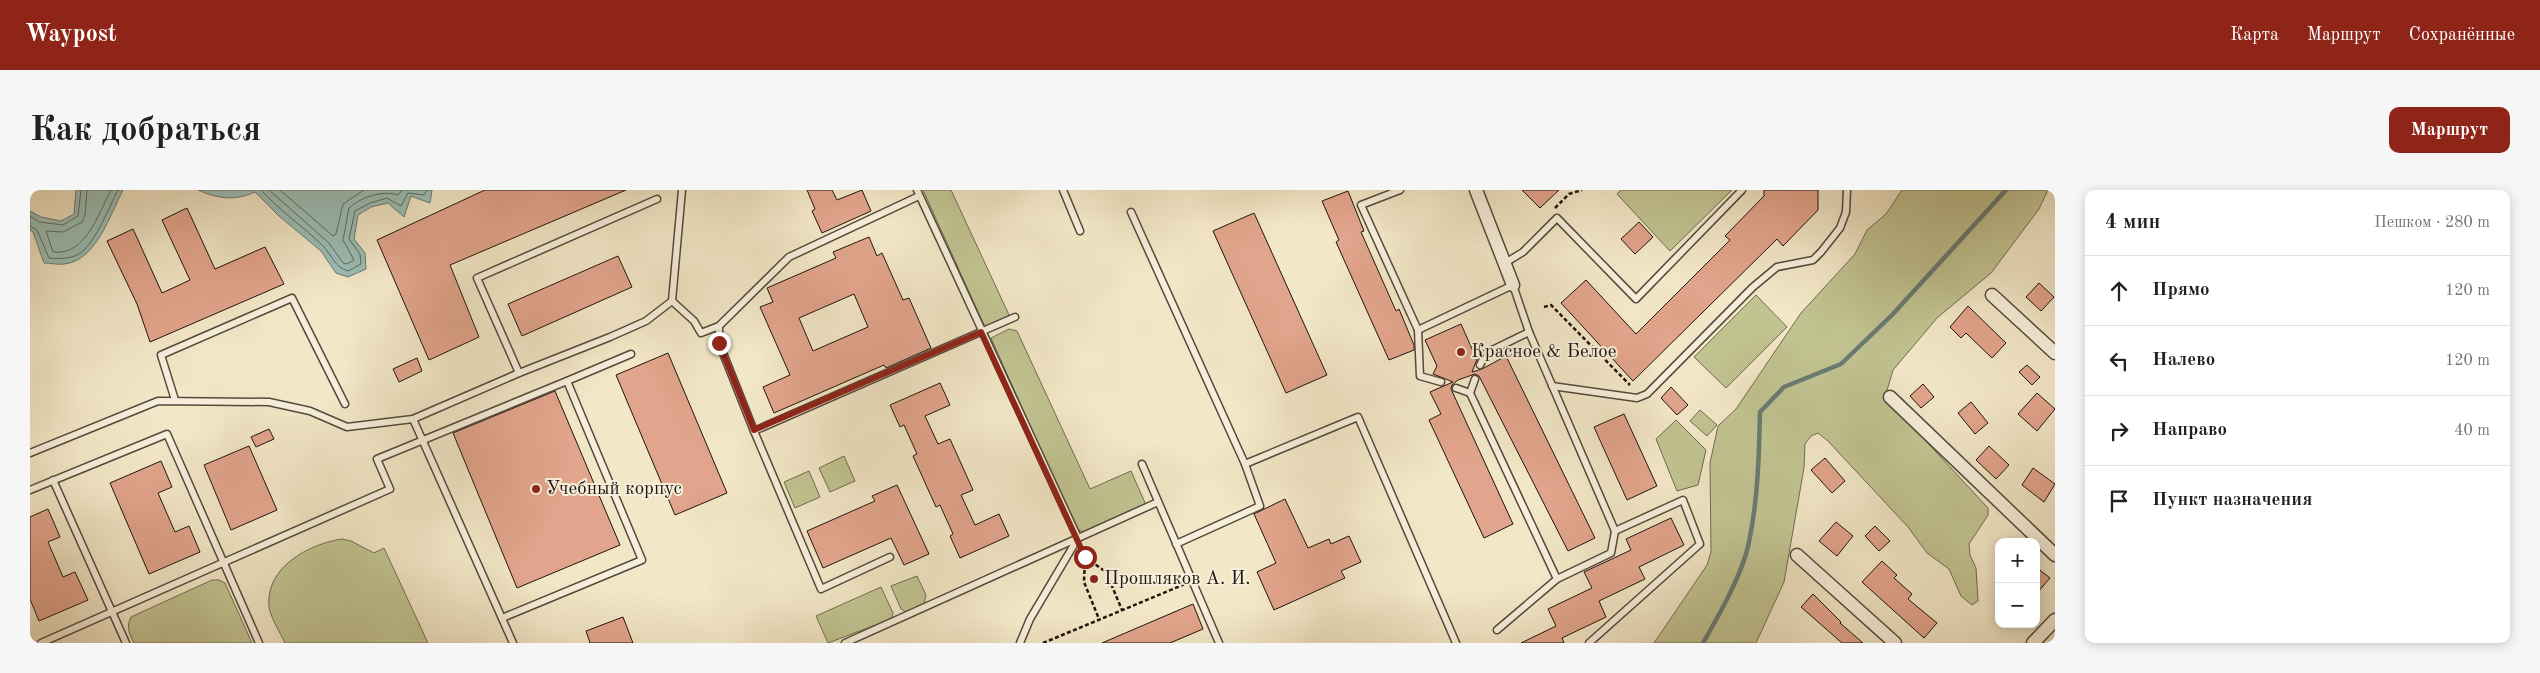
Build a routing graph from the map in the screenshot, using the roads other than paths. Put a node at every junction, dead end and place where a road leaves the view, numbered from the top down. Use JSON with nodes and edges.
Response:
{"nodes":[{"id":1,"x":682,"y":190,"type":"edge"},
{"id":2,"x":1062,"y":190,"type":"edge"},
{"id":3,"x":1400,"y":190,"type":"edge"},
{"id":4,"x":1476,"y":190,"type":"edge"},
{"id":5,"x":1742,"y":190,"type":"edge"},
{"id":6,"x":1847,"y":190,"type":"edge"},
{"id":7,"x":918,"y":193,"type":"edge"},
{"id":8,"x":657,"y":200,"type":"dead end"},
{"id":9,"x":1130,"y":212,"type":"dead end"},
{"id":10,"x":1080,"y":231,"type":"dead end"},
{"id":11,"x":1505,"y":263,"type":"junction"},
{"id":12,"x":1513,"y":285,"type":"junction"},
{"id":13,"x":1992,"y":295,"type":"dead end"},
{"id":14,"x":672,"y":301,"type":"junction"},
{"id":15,"x":1015,"y":317,"type":"dead end"},
{"id":16,"x":719,"y":326,"type":"junction"},
{"id":17,"x":1418,"y":330,"type":"junction"},
{"id":18,"x":981,"y":332,"type":"junction"},
{"id":19,"x":1529,"y":332,"type":"junction"},
{"id":20,"x":2055,"y":353,"type":"edge"},
{"id":21,"x":631,"y":354,"type":"dead end"},
{"id":22,"x":1480,"y":365,"type":"dead end"},
{"id":23,"x":519,"y":373,"type":"junction"},
{"id":24,"x":1475,"y":379,"type":"dead end"},
{"id":25,"x":567,"y":380,"type":"junction"},
{"id":26,"x":1441,"y":382,"type":"dead end"},
{"id":27,"x":1552,"y":386,"type":"junction"},
{"id":28,"x":1456,"y":388,"type":"dead end"},
{"id":29,"x":1470,"y":393,"type":"junction"},
{"id":30,"x":1890,"y":397,"type":"dead end"},
{"id":31,"x":175,"y":400,"type":"junction"},
{"id":32,"x":344,"y":404,"type":"dead end"},
{"id":33,"x":413,"y":419,"type":"junction"},
{"id":34,"x":754,"y":430,"type":"junction"},
{"id":35,"x":424,"y":440,"type":"junction"},
{"id":36,"x":30,"y":453,"type":"edge"},
{"id":37,"x":1142,"y":464,"type":"dead end"},
{"id":38,"x":1245,"y":464,"type":"junction"},
{"id":39,"x":53,"y":480,"type":"junction"},
{"id":40,"x":30,"y":490,"type":"edge"},
{"id":41,"x":1158,"y":502,"type":"junction"},
{"id":42,"x":1614,"y":532,"type":"junction"},
{"id":43,"x":1078,"y":538,"type":"junction"},
{"id":44,"x":1176,"y":544,"type":"junction"},
{"id":45,"x":1797,"y":555,"type":"dead end"},
{"id":46,"x":2055,"y":555,"type":"edge"},
{"id":47,"x":890,"y":557,"type":"dead end"},
{"id":48,"x":223,"y":562,"type":"junction"},
{"id":49,"x":1557,"y":579,"type":"junction"},
{"id":50,"x":112,"y":612,"type":"junction"},
{"id":51,"x":502,"y":618,"type":"junction"},
{"id":52,"x":2055,"y":620,"type":"edge"},
{"id":53,"x":1496,"y":630,"type":"dead end"},
{"id":54,"x":41,"y":643,"type":"edge"},
{"id":55,"x":126,"y":643,"type":"edge"},
{"id":56,"x":259,"y":643,"type":"edge"},
{"id":57,"x":513,"y":643,"type":"edge"},
{"id":58,"x":845,"y":643,"type":"edge"},
{"id":59,"x":1020,"y":643,"type":"edge"},
{"id":60,"x":1219,"y":643,"type":"edge"},
{"id":61,"x":1456,"y":643,"type":"edge"},
{"id":62,"x":1589,"y":643,"type":"edge"},
{"id":63,"x":1895,"y":643,"type":"edge"},
{"id":64,"x":2033,"y":643,"type":"edge"}],
"edges":[{"from":1,"to":14,"type":"lane"},
{"from":2,"to":10,"type":"lane"},
{"from":3,"to":17,"type":"lane"},
{"from":4,"to":11,"type":"street"},
{"from":5,"to":11,"type":"lane"},
{"from":6,"to":27,"type":"lane"},
{"from":7,"to":16,"type":"lane"},
{"from":7,"to":18,"type":"lane"},
{"from":8,"to":23,"type":"lane"},
{"from":9,"to":38,"type":"lane"},
{"from":11,"to":12,"type":"street"},
{"from":12,"to":17,"type":"lane"},
{"from":12,"to":19,"type":"lane"},
{"from":13,"to":20,"type":"street"},
{"from":14,"to":16,"type":"lane"},
{"from":14,"to":23,"type":"lane"},
{"from":15,"to":18,"type":"lane"},
{"from":16,"to":34,"type":"lane"},
{"from":17,"to":26,"type":"lane"},
{"from":18,"to":34,"type":"lane"},
{"from":18,"to":43,"type":"lane"},
{"from":19,"to":22,"type":"lane"},
{"from":19,"to":27,"type":"lane"},
{"from":21,"to":25,"type":"lane"},
{"from":23,"to":33,"type":"lane"},
{"from":24,"to":29,"type":"lane"},
{"from":25,"to":35,"type":"lane"},
{"from":25,"to":51,"type":"lane"},
{"from":27,"to":42,"type":"lane"},
{"from":28,"to":29,"type":"lane"},
{"from":29,"to":49,"type":"lane"},
{"from":30,"to":46,"type":"street"},
{"from":31,"to":32,"type":"lane"},
{"from":31,"to":33,"type":"lane"},
{"from":31,"to":36,"type":"lane"},
{"from":33,"to":35,"type":"lane"},
{"from":34,"to":47,"type":"lane"},
{"from":35,"to":48,"type":"lane"},
{"from":35,"to":51,"type":"lane"},
{"from":37,"to":41,"type":"lane"},
{"from":38,"to":44,"type":"lane"},
{"from":38,"to":61,"type":"lane"},
{"from":39,"to":40,"type":"lane"},
{"from":39,"to":48,"type":"lane"},
{"from":39,"to":50,"type":"lane"},
{"from":41,"to":43,"type":"lane"},
{"from":41,"to":44,"type":"lane"},
{"from":42,"to":49,"type":"lane"},
{"from":42,"to":62,"type":"lane"},
{"from":43,"to":58,"type":"lane"},
{"from":43,"to":59,"type":"lane"},
{"from":44,"to":60,"type":"lane"},
{"from":45,"to":63,"type":"street"},
{"from":48,"to":50,"type":"lane"},
{"from":48,"to":56,"type":"lane"},
{"from":49,"to":53,"type":"lane"},
{"from":50,"to":54,"type":"lane"},
{"from":50,"to":55,"type":"lane"},
{"from":51,"to":57,"type":"lane"},
{"from":52,"to":64,"type":"street"}]}
